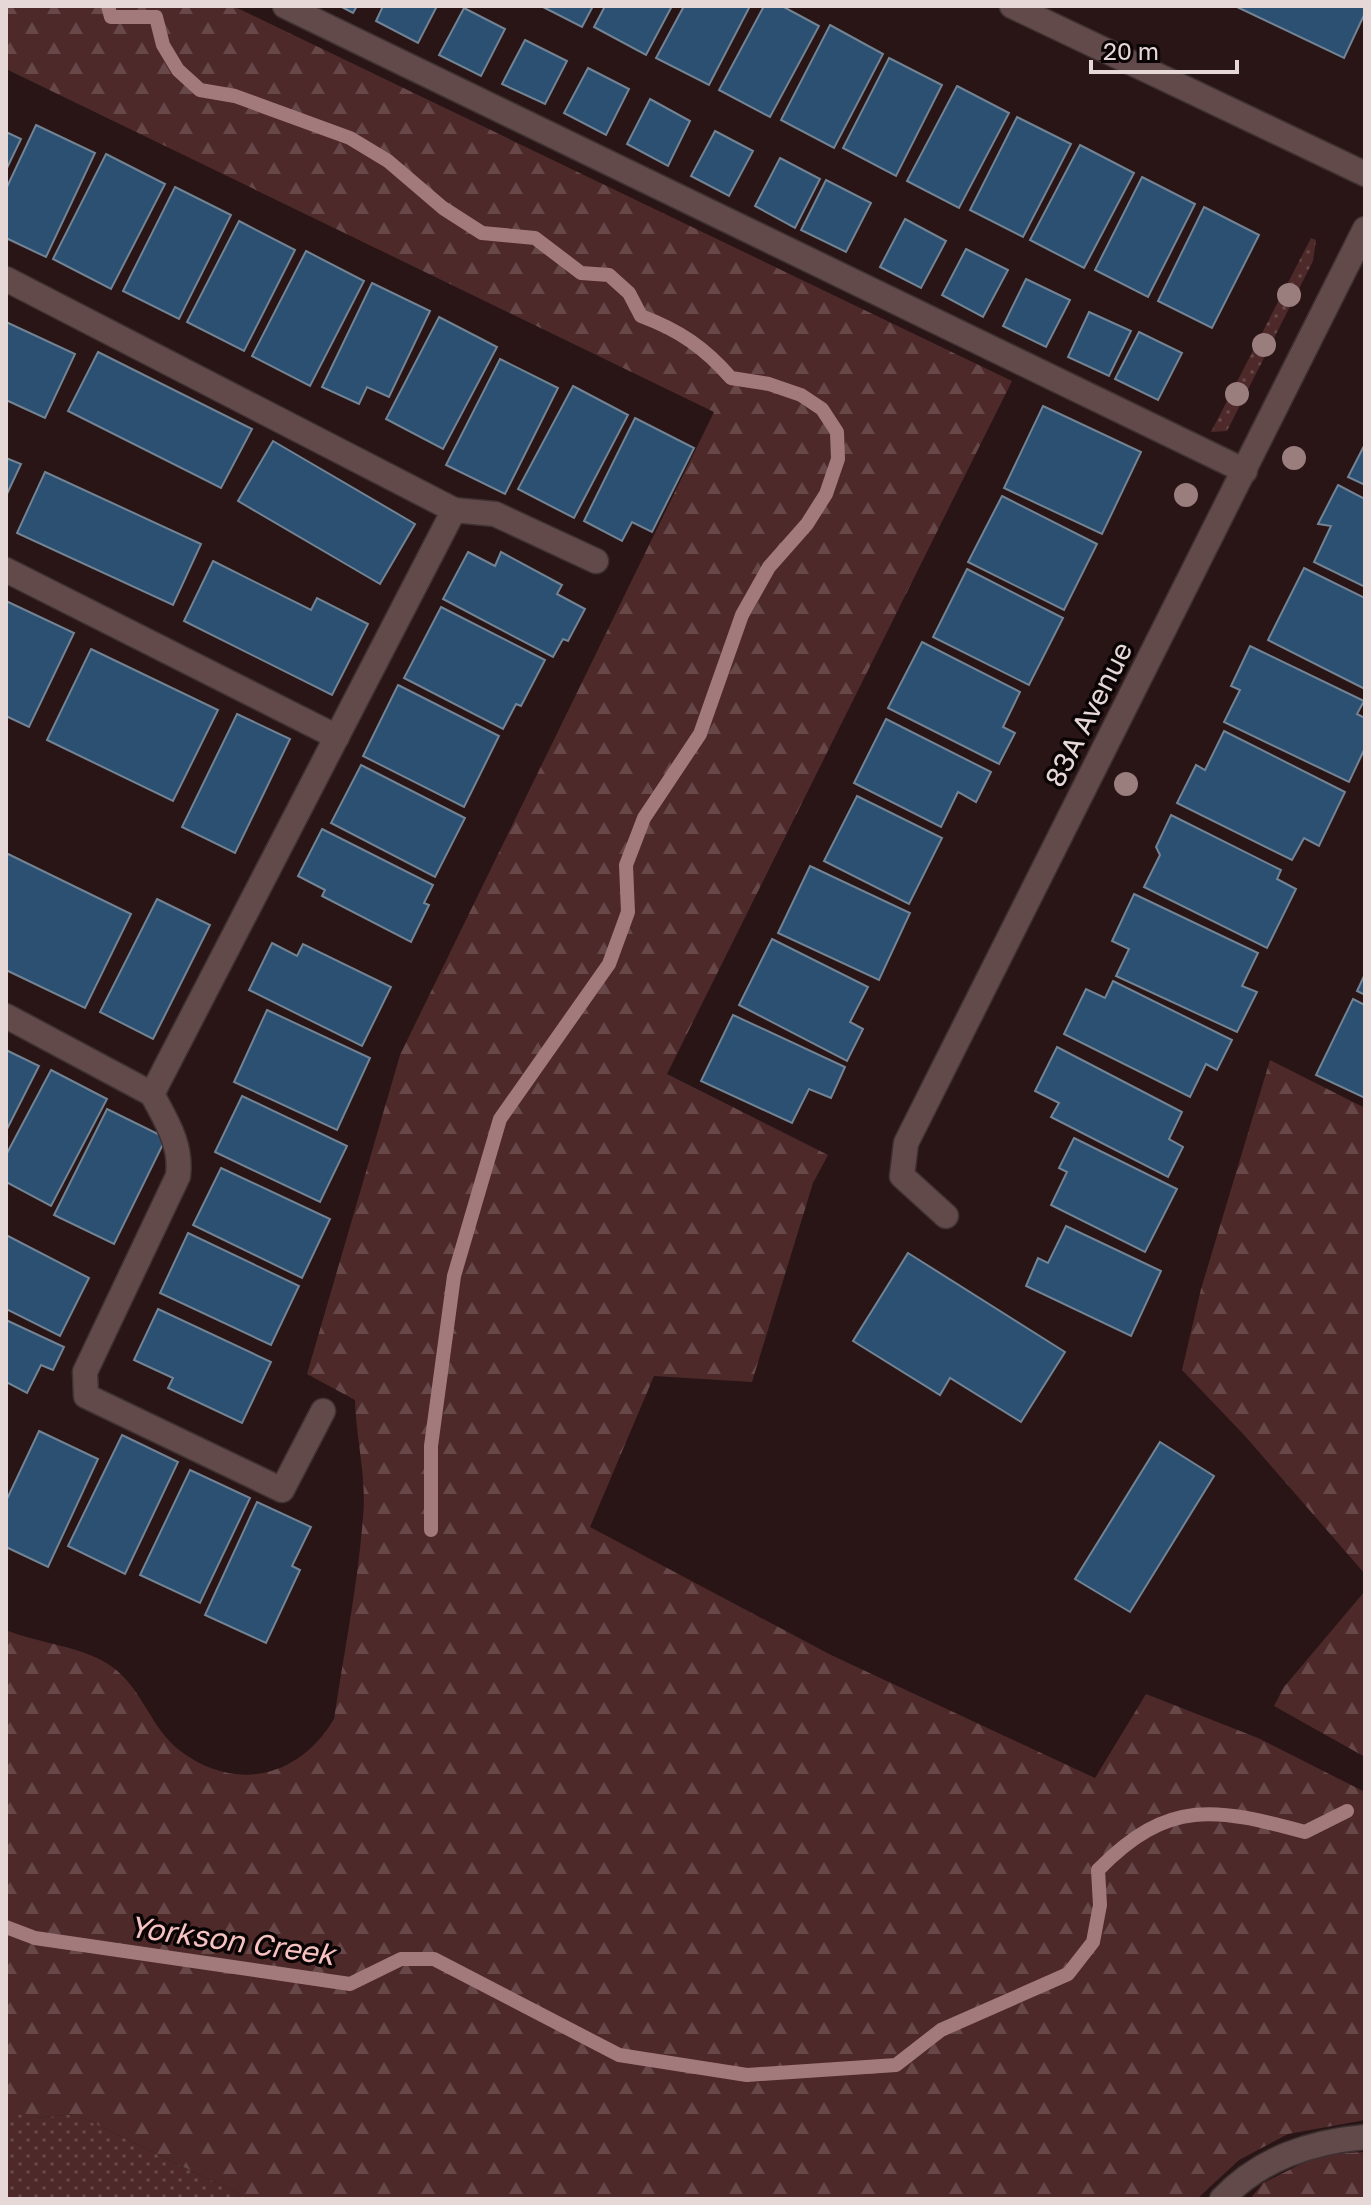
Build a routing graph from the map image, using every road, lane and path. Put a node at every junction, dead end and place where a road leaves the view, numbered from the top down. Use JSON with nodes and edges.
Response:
{"nodes":[{"id":1,"x":285,"y":6,"type":"edge"},
{"id":2,"x":1012,"y":6,"type":"edge"},
{"id":3,"x":1365,"y":174,"type":"edge"},
{"id":4,"x":1365,"y":229,"type":"edge"},
{"id":5,"x":6,"y":279,"type":"edge"},
{"id":6,"x":1245,"y":471,"type":"junction"},
{"id":7,"x":454,"y":510,"type":"junction"},
{"id":8,"x":596,"y":561,"type":"dead end"},
{"id":9,"x":6,"y":570,"type":"edge"},
{"id":10,"x":337,"y":737,"type":"junction"},
{"id":11,"x":6,"y":1016,"type":"edge"},
{"id":12,"x":152,"y":1094,"type":"junction"},
{"id":13,"x":946,"y":1216,"type":"dead end"},
{"id":14,"x":323,"y":1411,"type":"dead end"},
{"id":15,"x":1365,"y":2137,"type":"edge"},
{"id":16,"x":1222,"y":2199,"type":"edge"}],
"edges":[{"from":1,"to":6,"type":"street"},
{"from":2,"to":3,"type":"street"},
{"from":4,"to":6,"type":"street","name":"83A Avenue"},
{"from":5,"to":7,"type":"street"},
{"from":6,"to":13,"type":"street","name":"83A Avenue"},
{"from":7,"to":8,"type":"street"},
{"from":7,"to":10,"type":"street"},
{"from":9,"to":10,"type":"street"},
{"from":10,"to":12,"type":"street"},
{"from":11,"to":12,"type":"street"},
{"from":12,"to":14,"type":"street"},
{"from":15,"to":16,"type":"street"}]}
